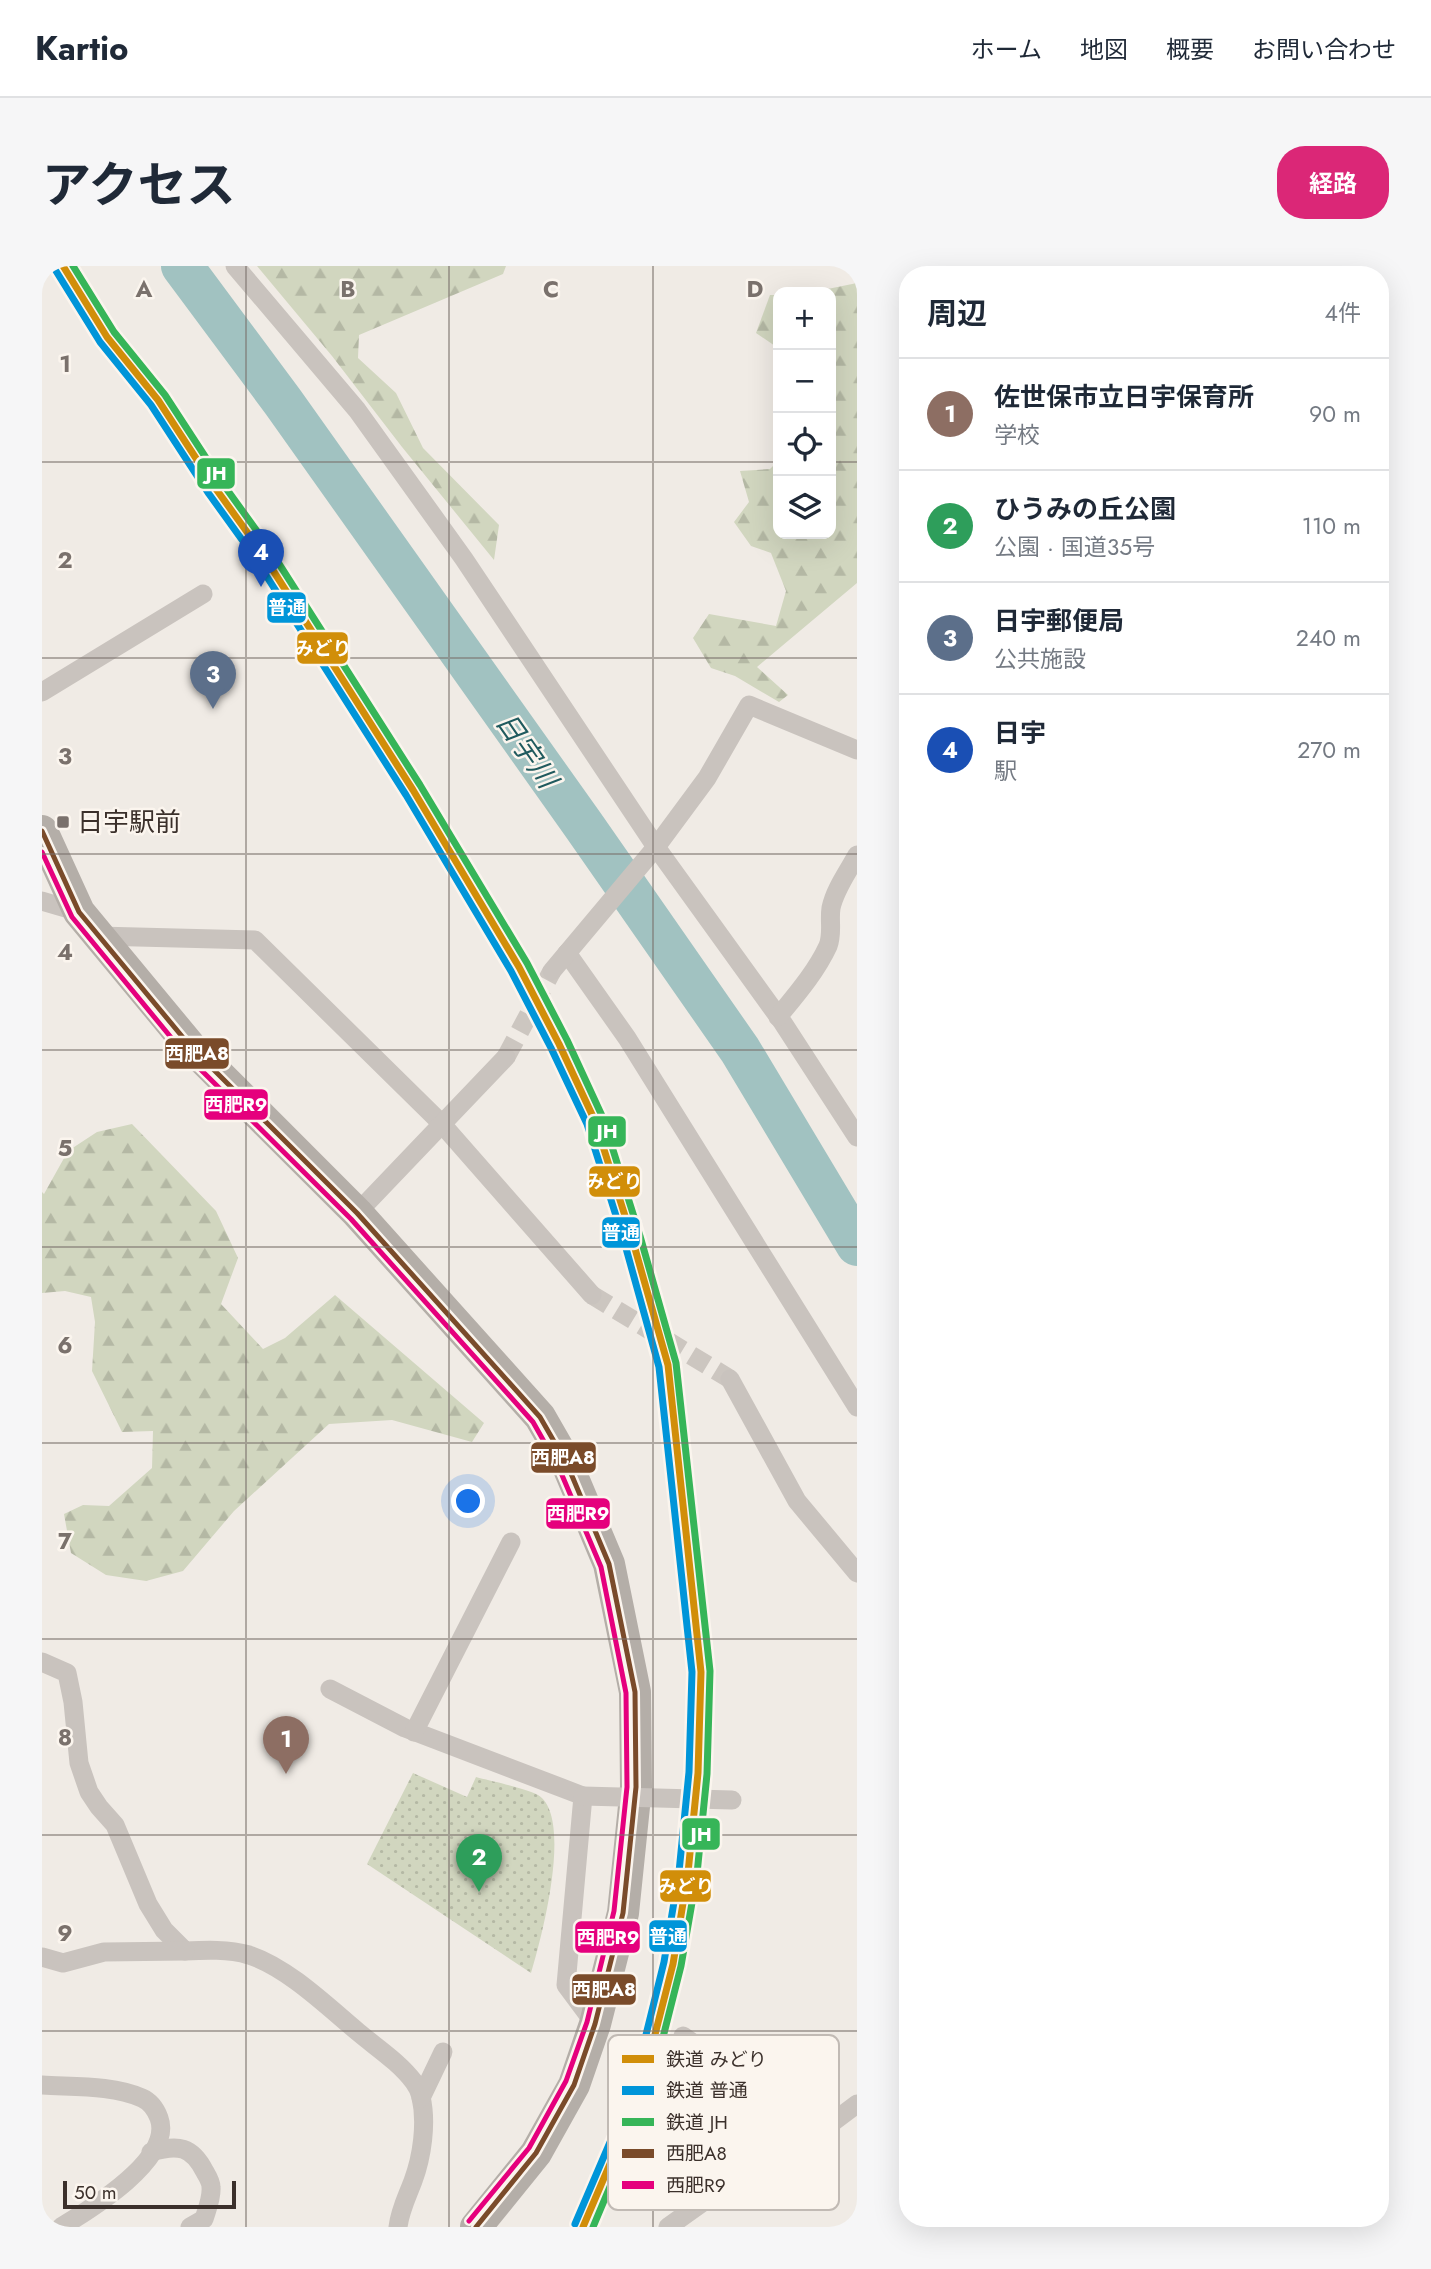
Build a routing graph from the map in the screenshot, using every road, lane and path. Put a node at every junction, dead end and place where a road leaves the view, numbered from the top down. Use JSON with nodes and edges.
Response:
{"nodes":[{"id":1,"x":235,"y":266,"type":"edge"},
{"id":2,"x":203,"y":594,"type":"dead end"},
{"id":3,"x":42,"y":692,"type":"edge"},
{"id":4,"x":857,"y":750,"type":"edge"},
{"id":5,"x":42,"y":831,"type":"edge"},
{"id":6,"x":656,"y":847,"type":"junction"},
{"id":7,"x":857,"y":855,"type":"edge"},
{"id":8,"x":42,"y":901,"type":"edge"},
{"id":9,"x":89,"y":924,"type":"junction"},
{"id":10,"x":567,"y":953,"type":"junction"},
{"id":11,"x":552,"y":971,"type":"tunnel mouth"},
{"id":12,"x":778,"y":1017,"type":"junction"},
{"id":13,"x":506,"y":1057,"type":"tunnel mouth"},
{"id":14,"x":441,"y":1123,"type":"junction"},
{"id":15,"x":857,"y":1137,"type":"edge"},
{"id":16,"x":357,"y":1213,"type":"junction"},
{"id":17,"x":592,"y":1295,"type":"tunnel mouth"},
{"id":18,"x":730,"y":1379,"type":"tunnel mouth"},
{"id":19,"x":857,"y":1407,"type":"edge"},
{"id":20,"x":511,"y":1542,"type":"dead end"},
{"id":21,"x":857,"y":1573,"type":"edge"},
{"id":22,"x":42,"y":1662,"type":"edge"},
{"id":23,"x":330,"y":1689,"type":"dead end"},
{"id":24,"x":414,"y":1732,"type":"junction"},
{"id":25,"x":583,"y":1796,"type":"junction"},
{"id":26,"x":732,"y":1800,"type":"dead end"},
{"id":27,"x":185,"y":1951,"type":"junction"},
{"id":28,"x":42,"y":1957,"type":"edge"},
{"id":29,"x":595,"y":2024,"type":"junction"},
{"id":30,"x":443,"y":2052,"type":"dead end"},
{"id":31,"x":42,"y":2085,"type":"edge"},
{"id":32,"x":421,"y":2098,"type":"junction"},
{"id":33,"x":857,"y":2104,"type":"edge"},
{"id":34,"x":839,"y":2118,"type":"edge"},
{"id":35,"x":151,"y":2152,"type":"junction"},
{"id":36,"x":692,"y":2210,"type":"edge"},
{"id":37,"x":61,"y":2227,"type":"edge"},
{"id":38,"x":190,"y":2227,"type":"edge"},
{"id":39,"x":398,"y":2227,"type":"edge"},
{"id":40,"x":476,"y":2227,"type":"edge"},
{"id":41,"x":668,"y":2227,"type":"edge"}],
"edges":[{"from":1,"to":6,"type":"street"},
{"from":2,"to":3,"type":"street"},
{"from":4,"to":6,"type":"street"},
{"from":5,"to":9,"type":"highway"},
{"from":6,"to":10,"type":"street"},
{"from":6,"to":12,"type":"street"},
{"from":7,"to":12,"type":"street"},
{"from":8,"to":9,"type":"street"},
{"from":9,"to":14,"type":"street"},
{"from":9,"to":16,"type":"highway"},
{"from":10,"to":11,"type":"street"},
{"from":10,"to":19,"type":"street"},
{"from":12,"to":15,"type":"street"},
{"from":13,"to":14,"type":"street"},
{"from":14,"to":16,"type":"street"},
{"from":14,"to":17,"type":"street"},
{"from":16,"to":29,"type":"highway"},
{"from":18,"to":21,"type":"street"},
{"from":20,"to":24,"type":"street"},
{"from":22,"to":27,"type":"street"},
{"from":23,"to":24,"type":"street"},
{"from":24,"to":25,"type":"street"},
{"from":25,"to":26,"type":"street","bridge":true},
{"from":25,"to":29,"type":"street"},
{"from":27,"to":28,"type":"street"},
{"from":27,"to":32,"type":"street"},
{"from":29,"to":40,"type":"highway"},
{"from":30,"to":32,"type":"street"},
{"from":31,"to":35,"type":"street"},
{"from":32,"to":39,"type":"street"},
{"from":33,"to":34,"type":"street"},
{"from":35,"to":37,"type":"street"},
{"from":35,"to":38,"type":"street"},
{"from":36,"to":41,"type":"street"}]}
